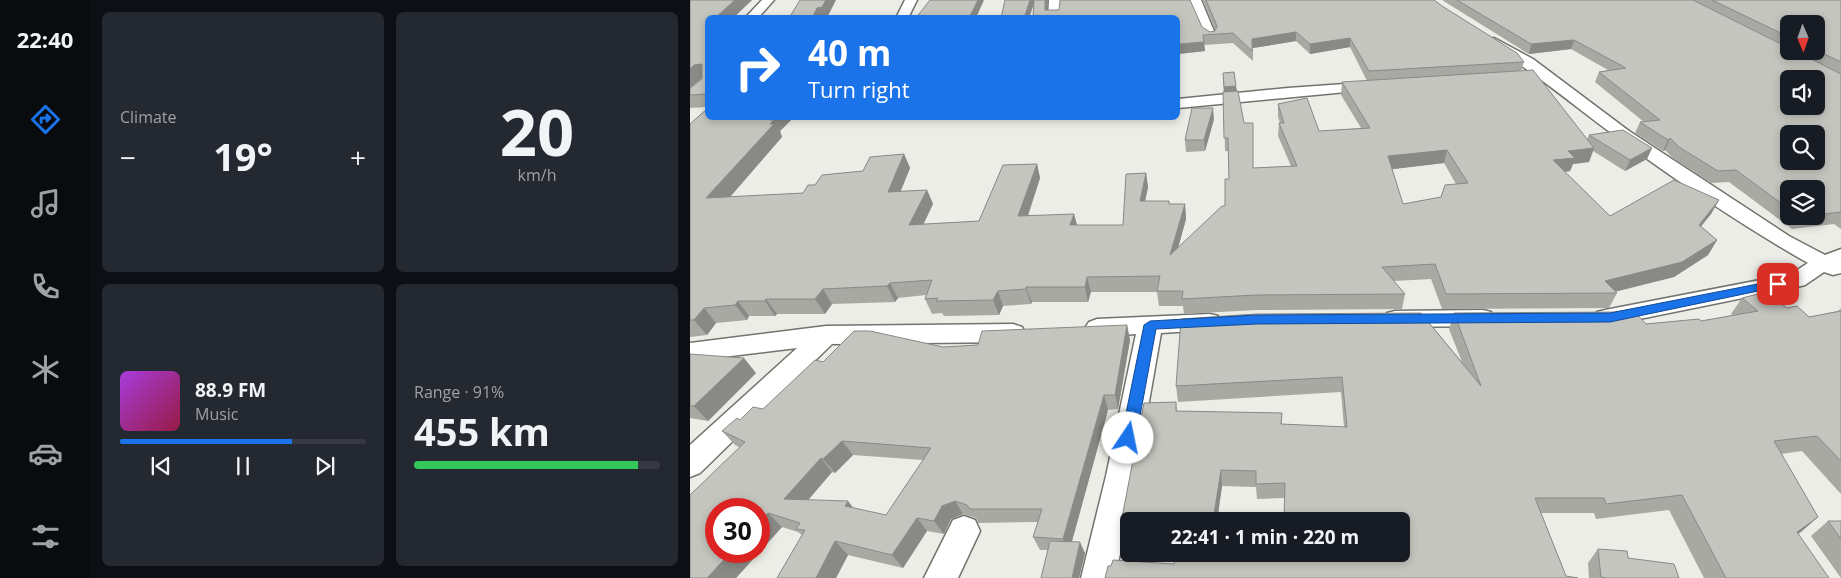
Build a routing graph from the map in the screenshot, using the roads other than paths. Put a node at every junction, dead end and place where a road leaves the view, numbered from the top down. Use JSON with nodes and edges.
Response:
{"nodes":[{"id":1,"x":768,"y":0,"type":"edge"},
{"id":2,"x":911,"y":0,"type":"edge"},
{"id":3,"x":1055,"y":0,"type":"edge"},
{"id":4,"x":1195,"y":0,"type":"edge"},
{"id":5,"x":754,"y":15,"type":"edge"},
{"id":6,"x":904,"y":15,"type":"edge"},
{"id":7,"x":1054,"y":15,"type":"edge"},
{"id":8,"x":1483,"y":35,"type":"edge"},
{"id":9,"x":1210,"y":36,"type":"edge"},
{"id":10,"x":1546,"y":76,"type":"junction"},
{"id":11,"x":1526,"y":77,"type":"edge"},
{"id":12,"x":1387,"y":86,"type":"edge"},
{"id":13,"x":1180,"y":104,"type":"edge"},
{"id":14,"x":1835,"y":264,"type":"edge"},
{"id":15,"x":1502,"y":318,"type":"edge"},
{"id":16,"x":1581,"y":318,"type":"edge"},
{"id":17,"x":1374,"y":319,"type":"edge"},
{"id":18,"x":1227,"y":321,"type":"edge"},
{"id":19,"x":1150,"y":325,"type":"junction"},
{"id":20,"x":1074,"y":330,"type":"edge"},
{"id":21,"x":1036,"y":332,"type":"edge"},
{"id":22,"x":826,"y":335,"type":"junction"},
{"id":23,"x":690,"y":352,"type":"edge"},
{"id":24,"x":690,"y":464,"type":"edge"},
{"id":25,"x":964,"y":531,"type":"dead end"},
{"id":26,"x":941,"y":578,"type":"edge"},
{"id":27,"x":1098,"y":578,"type":"edge"}],
"edges":[{"from":1,"to":5,"type":"street"},
{"from":2,"to":6,"type":"street"},
{"from":3,"to":7,"type":"street"},
{"from":4,"to":9,"type":"street"},
{"from":8,"to":10,"type":"street"},
{"from":10,"to":11,"type":"street"},
{"from":10,"to":14,"type":"street"},
{"from":12,"to":13,"type":"street"},
{"from":14,"to":16,"type":"street"},
{"from":15,"to":17,"type":"street"},
{"from":18,"to":19,"type":"street"},
{"from":19,"to":20,"type":"street"},
{"from":19,"to":27,"type":"street"},
{"from":21,"to":22,"type":"street"},
{"from":22,"to":23,"type":"street"},
{"from":22,"to":24,"type":"street"},
{"from":25,"to":26,"type":"street"}]}
